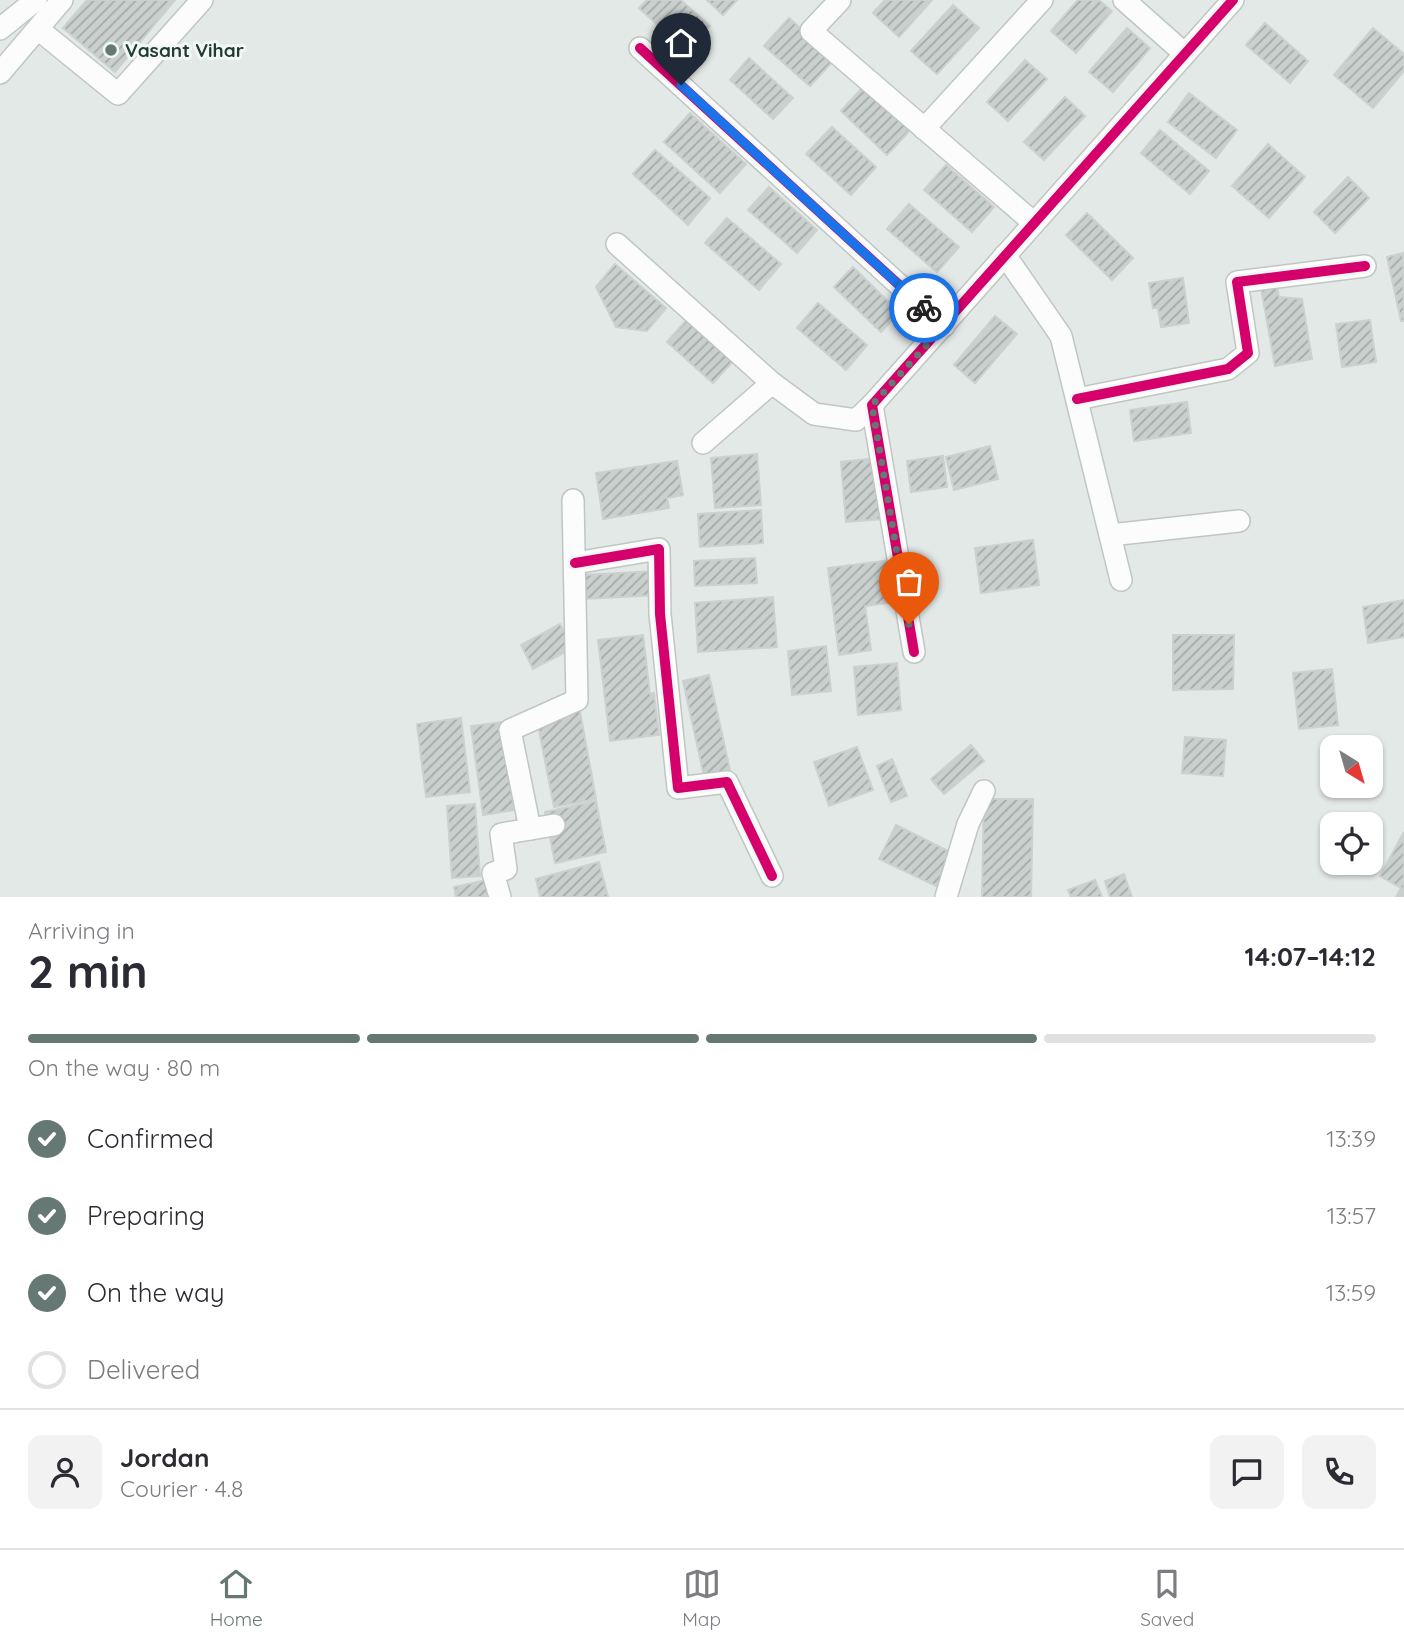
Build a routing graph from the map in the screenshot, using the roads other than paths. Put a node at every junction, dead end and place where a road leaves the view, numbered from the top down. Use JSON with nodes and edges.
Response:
{"nodes":[{"id":1,"x":36,"y":0,"type":"edge"},
{"id":2,"x":62,"y":0,"type":"edge"},
{"id":3,"x":202,"y":0,"type":"edge"},
{"id":4,"x":840,"y":0,"type":"edge"},
{"id":5,"x":1042,"y":0,"type":"edge"},
{"id":6,"x":1124,"y":0,"type":"edge"},
{"id":7,"x":1233,"y":0,"type":"edge"},
{"id":8,"x":0,"y":29,"type":"edge"},
{"id":9,"x":38,"y":29,"type":"junction"},
{"id":10,"x":640,"y":48,"type":"dead end"},
{"id":11,"x":1185,"y":54,"type":"junction"},
{"id":12,"x":0,"y":73,"type":"edge"},
{"id":13,"x":924,"y":129,"type":"junction"},
{"id":14,"x":1034,"y":223,"type":"junction"},
{"id":15,"x":617,"y":244,"type":"dead end"},
{"id":16,"x":1005,"y":255,"type":"junction"},
{"id":17,"x":1365,"y":266,"type":"dead end"},
{"id":18,"x":944,"y":326,"type":"junction"},
{"id":19,"x":772,"y":383,"type":"junction"},
{"id":20,"x":1077,"y":399,"type":"junction"},
{"id":21,"x":872,"y":405,"type":"junction"},
{"id":22,"x":703,"y":443,"type":"dead end"},
{"id":23,"x":573,"y":500,"type":"dead end"},
{"id":24,"x":1239,"y":521,"type":"dead end"},
{"id":25,"x":1110,"y":535,"type":"junction"},
{"id":26,"x":575,"y":563,"type":"junction"},
{"id":27,"x":1121,"y":580,"type":"dead end"},
{"id":28,"x":914,"y":652,"type":"dead end"},
{"id":29,"x":984,"y":791,"type":"dead end"},
{"id":30,"x":554,"y":825,"type":"dead end"},
{"id":31,"x":530,"y":830,"type":"junction"},
{"id":32,"x":772,"y":876,"type":"dead end"},
{"id":33,"x":500,"y":897,"type":"edge"},
{"id":34,"x":946,"y":897,"type":"edge"}],
"edges":[{"from":1,"to":8,"type":"street"},
{"from":2,"to":9,"type":"street"},
{"from":3,"to":9,"type":"street"},
{"from":4,"to":13,"type":"street"},
{"from":5,"to":13,"type":"street"},
{"from":6,"to":11,"type":"street"},
{"from":7,"to":11,"type":"street"},
{"from":9,"to":12,"type":"street"},
{"from":10,"to":18,"type":"street"},
{"from":11,"to":14,"type":"street"},
{"from":13,"to":14,"type":"street"},
{"from":14,"to":16,"type":"street"},
{"from":15,"to":19,"type":"street"},
{"from":16,"to":18,"type":"street"},
{"from":16,"to":20,"type":"street"},
{"from":17,"to":20,"type":"street"},
{"from":18,"to":21,"type":"street"},
{"from":19,"to":21,"type":"street"},
{"from":19,"to":22,"type":"street"},
{"from":20,"to":25,"type":"street"},
{"from":21,"to":28,"type":"street"},
{"from":23,"to":26,"type":"street"},
{"from":24,"to":25,"type":"street"},
{"from":25,"to":27,"type":"street"},
{"from":26,"to":31,"type":"street"},
{"from":26,"to":32,"type":"street"},
{"from":29,"to":34,"type":"street"},
{"from":30,"to":31,"type":"street"},
{"from":31,"to":33,"type":"street"}]}
